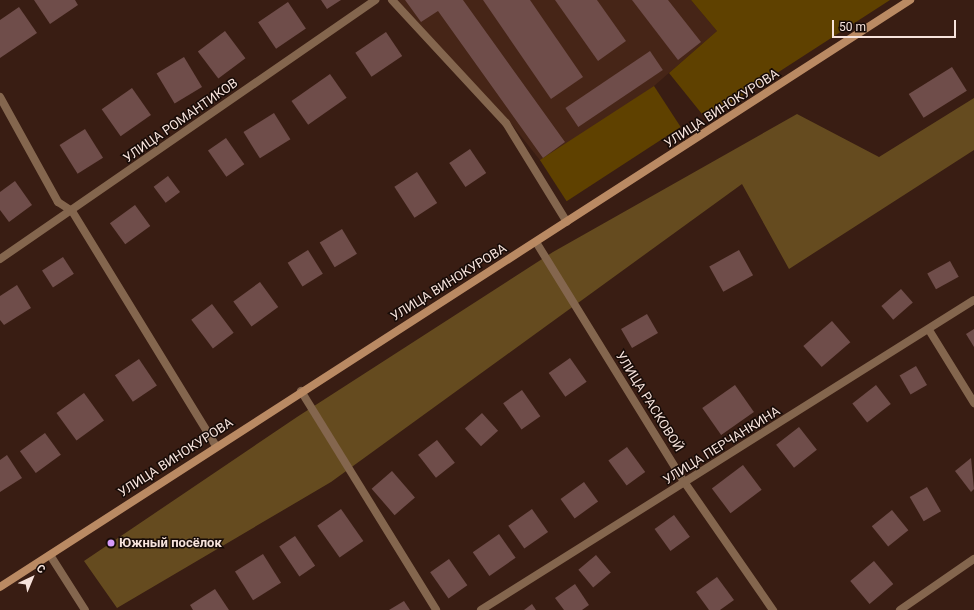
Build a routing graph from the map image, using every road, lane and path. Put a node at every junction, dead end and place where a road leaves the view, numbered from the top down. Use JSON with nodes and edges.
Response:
{"nodes":[{"id":1,"x":375,"y":0,"type":"edge"},
{"id":2,"x":392,"y":0,"type":"edge"},
{"id":3,"x":910,"y":0,"type":"edge"},
{"id":4,"x":0,"y":97,"type":"edge"},
{"id":5,"x":72,"y":211,"type":"junction"},
{"id":6,"x":567,"y":222,"type":"junction"},
{"id":7,"x":536,"y":242,"type":"junction"},
{"id":8,"x":0,"y":259,"type":"edge"},
{"id":9,"x":974,"y":300,"type":"edge"},
{"id":10,"x":929,"y":330,"type":"junction"},
{"id":11,"x":301,"y":391,"type":"junction"},
{"id":12,"x":974,"y":403,"type":"edge"},
{"id":13,"x":216,"y":446,"type":"junction"},
{"id":14,"x":685,"y":483,"type":"junction"},
{"id":15,"x":50,"y":555,"type":"junction"},
{"id":16,"x":974,"y":559,"type":"edge"},
{"id":17,"x":0,"y":587,"type":"edge"},
{"id":18,"x":85,"y":610,"type":"edge"},
{"id":19,"x":436,"y":610,"type":"edge"},
{"id":20,"x":481,"y":610,"type":"edge"},
{"id":21,"x":773,"y":610,"type":"edge"},
{"id":22,"x":900,"y":610,"type":"edge"}],
"edges":[{"from":1,"to":5,"type":"street","name":"УЛИЦА РОМАНТИКОВ"},
{"from":2,"to":6,"type":"street"},
{"from":3,"to":6,"type":"main road","name":"УЛИЦА ВИНОКУРОВА"},
{"from":4,"to":5,"type":"street"},
{"from":5,"to":8,"type":"street","name":"УЛИЦА РОМАНТИКОВ"},
{"from":5,"to":13,"type":"street"},
{"from":6,"to":7,"type":"main road","name":"УЛИЦА ВИНОКУРОВА"},
{"from":7,"to":11,"type":"main road","name":"УЛИЦА ВИНОКУРОВА"},
{"from":7,"to":14,"type":"street","name":"УЛИЦА РАСКОВОЙ"},
{"from":9,"to":10,"type":"street","name":"УЛИЦА ПЕРЧАНКИНА"},
{"from":10,"to":12,"type":"street"},
{"from":10,"to":14,"type":"street","name":"УЛИЦА ПЕРЧАНКИНА"},
{"from":11,"to":13,"type":"main road","name":"УЛИЦА ВИНОКУРОВА"},
{"from":11,"to":19,"type":"street"},
{"from":13,"to":15,"type":"main road","name":"УЛИЦА ВИНОКУРОВА"},
{"from":14,"to":20,"type":"street","name":"УЛИЦА ПЕРЧАНКИНА"},
{"from":14,"to":21,"type":"street","name":"УЛИЦА РАСКОВОЙ"},
{"from":15,"to":17,"type":"main road","name":"УЛИЦА ВИНОКУРОВА"},
{"from":15,"to":18,"type":"street"},
{"from":16,"to":22,"type":"street"}]}
